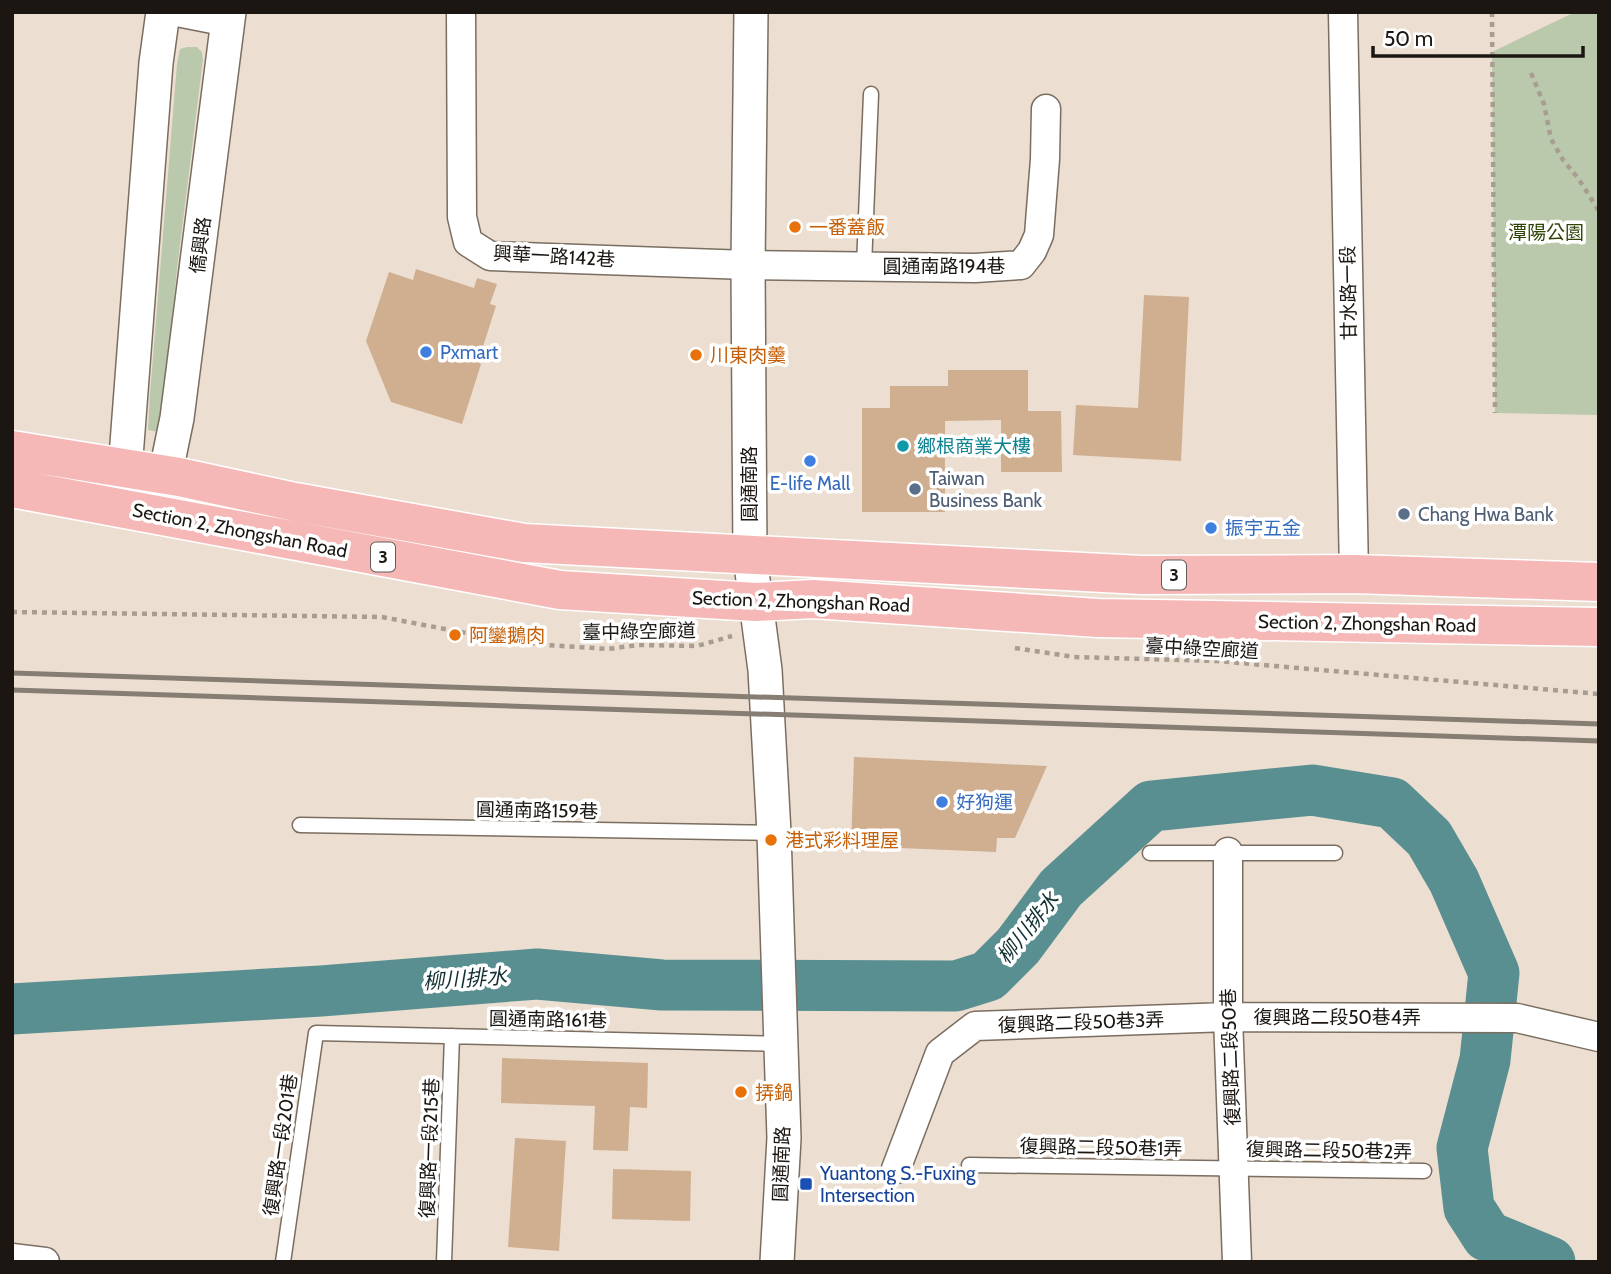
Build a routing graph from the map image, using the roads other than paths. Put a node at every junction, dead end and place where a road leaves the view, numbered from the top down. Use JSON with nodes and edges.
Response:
{"nodes":[{"id":1,"x":163,"y":12,"type":"edge"},
{"id":2,"x":177,"y":12,"type":"edge"},
{"id":3,"x":461,"y":12,"type":"edge"},
{"id":4,"x":751,"y":12,"type":"edge"},
{"id":5,"x":1343,"y":12,"type":"edge"},
{"id":6,"x":229,"y":17,"type":"edge"},
{"id":7,"x":871,"y":94,"type":"dead end"},
{"id":8,"x":1046,"y":109,"type":"dead end"},
{"id":9,"x":748,"y":265,"type":"junction"},
{"id":10,"x":864,"y":266,"type":"junction"},
{"id":11,"x":12,"y":450,"type":"edge"},
{"id":12,"x":125,"y":470,"type":"junction"},
{"id":13,"x":165,"y":476,"type":"junction"},
{"id":14,"x":12,"y":488,"type":"edge"},
{"id":15,"x":750,"y":557,"type":"junction"},
{"id":16,"x":1354,"y":575,"type":"junction"},
{"id":17,"x":1599,"y":582,"type":"edge"},
{"id":18,"x":758,"y":615,"type":"junction"},
{"id":19,"x":1599,"y":627,"type":"edge"},
{"id":20,"x":300,"y":825,"type":"dead end"},
{"id":21,"x":774,"y":834,"type":"junction"},
{"id":22,"x":1228,"y":852,"type":"junction"},
{"id":23,"x":1150,"y":853,"type":"dead end"},
{"id":24,"x":1335,"y":853,"type":"dead end"},
{"id":25,"x":1228,"y":1017,"type":"junction"},
{"id":26,"x":316,"y":1033,"type":"joint"},
{"id":27,"x":779,"y":1034,"type":"junction"},
{"id":28,"x":452,"y":1036,"type":"junction"},
{"id":29,"x":1599,"y":1037,"type":"edge"},
{"id":30,"x":969,"y":1165,"type":"dead end"},
{"id":31,"x":1233,"y":1167,"type":"junction"},
{"id":32,"x":897,"y":1169,"type":"dead end"},
{"id":33,"x":1424,"y":1171,"type":"dead end"},
{"id":34,"x":12,"y":1258,"type":"edge"},
{"id":35,"x":45,"y":1262,"type":"edge"},
{"id":36,"x":283,"y":1262,"type":"edge"},
{"id":37,"x":444,"y":1262,"type":"edge"},
{"id":38,"x":777,"y":1262,"type":"edge"},
{"id":39,"x":1237,"y":1262,"type":"edge"}],
"edges":[{"from":1,"to":12,"type":"street"},
{"from":2,"to":6,"type":"street"},
{"from":3,"to":9,"type":"street","name":"興華一路142巷"},
{"from":4,"to":9,"type":"street","name":"圓通南路"},
{"from":5,"to":16,"type":"street","name":"甘水路一段"},
{"from":6,"to":13,"type":"street","name":"僑興路"},
{"from":7,"to":10,"type":"lane"},
{"from":8,"to":10,"type":"street","name":"圓通南路194巷"},
{"from":9,"to":10,"type":"street","name":"圓通南路194巷"},
{"from":9,"to":15,"type":"street","name":"圓通南路"},
{"from":11,"to":12,"type":"main road","name":"Section 2, Zhongshan Road","number":"3"},
{"from":12,"to":13,"type":"main road","name":"Section 2, Zhongshan Road","number":"3"},
{"from":13,"to":15,"type":"main road","name":"Section 2, Zhongshan Road","number":"3"},
{"from":14,"to":18,"type":"main road","name":"Section 2, Zhongshan Road","number":"3"},
{"from":15,"to":16,"type":"main road","name":"Section 2, Zhongshan Road","number":"3"},
{"from":15,"to":18,"type":"street","name":"圓通南路"},
{"from":16,"to":17,"type":"main road","name":"Section 2, Zhongshan Road","number":"3"},
{"from":18,"to":19,"type":"main road","name":"Section 2, Zhongshan Road","number":"3"},
{"from":18,"to":21,"type":"street","name":"圓通南路"},
{"from":20,"to":21,"type":"lane","name":"圓通南路159巷"},
{"from":21,"to":27,"type":"street","name":"圓通南路"},
{"from":22,"to":23,"type":"lane"},
{"from":22,"to":24,"type":"lane"},
{"from":22,"to":25,"type":"street","name":"復興路二段50巷"},
{"from":25,"to":29,"type":"street","name":"復興路二段50巷4弄"},
{"from":25,"to":31,"type":"street","name":"復興路二段50巷"},
{"from":25,"to":32,"type":"street","name":"復興路二段50巷3弄"},
{"from":26,"to":28,"type":"lane","name":"圓通南路161巷"},
{"from":26,"to":36,"type":"lane","name":"復興路一段201巷"},
{"from":27,"to":28,"type":"lane","name":"圓通南路161巷"},
{"from":27,"to":38,"type":"street","name":"圓通南路"},
{"from":28,"to":37,"type":"lane","name":"復興路一段215巷"},
{"from":30,"to":31,"type":"lane","name":"復興路二段50巷1弄"},
{"from":31,"to":33,"type":"lane","name":"復興路二段50巷2弄"},
{"from":31,"to":39,"type":"street","name":"復興路二段50巷"},
{"from":34,"to":35,"type":"street"}]}
